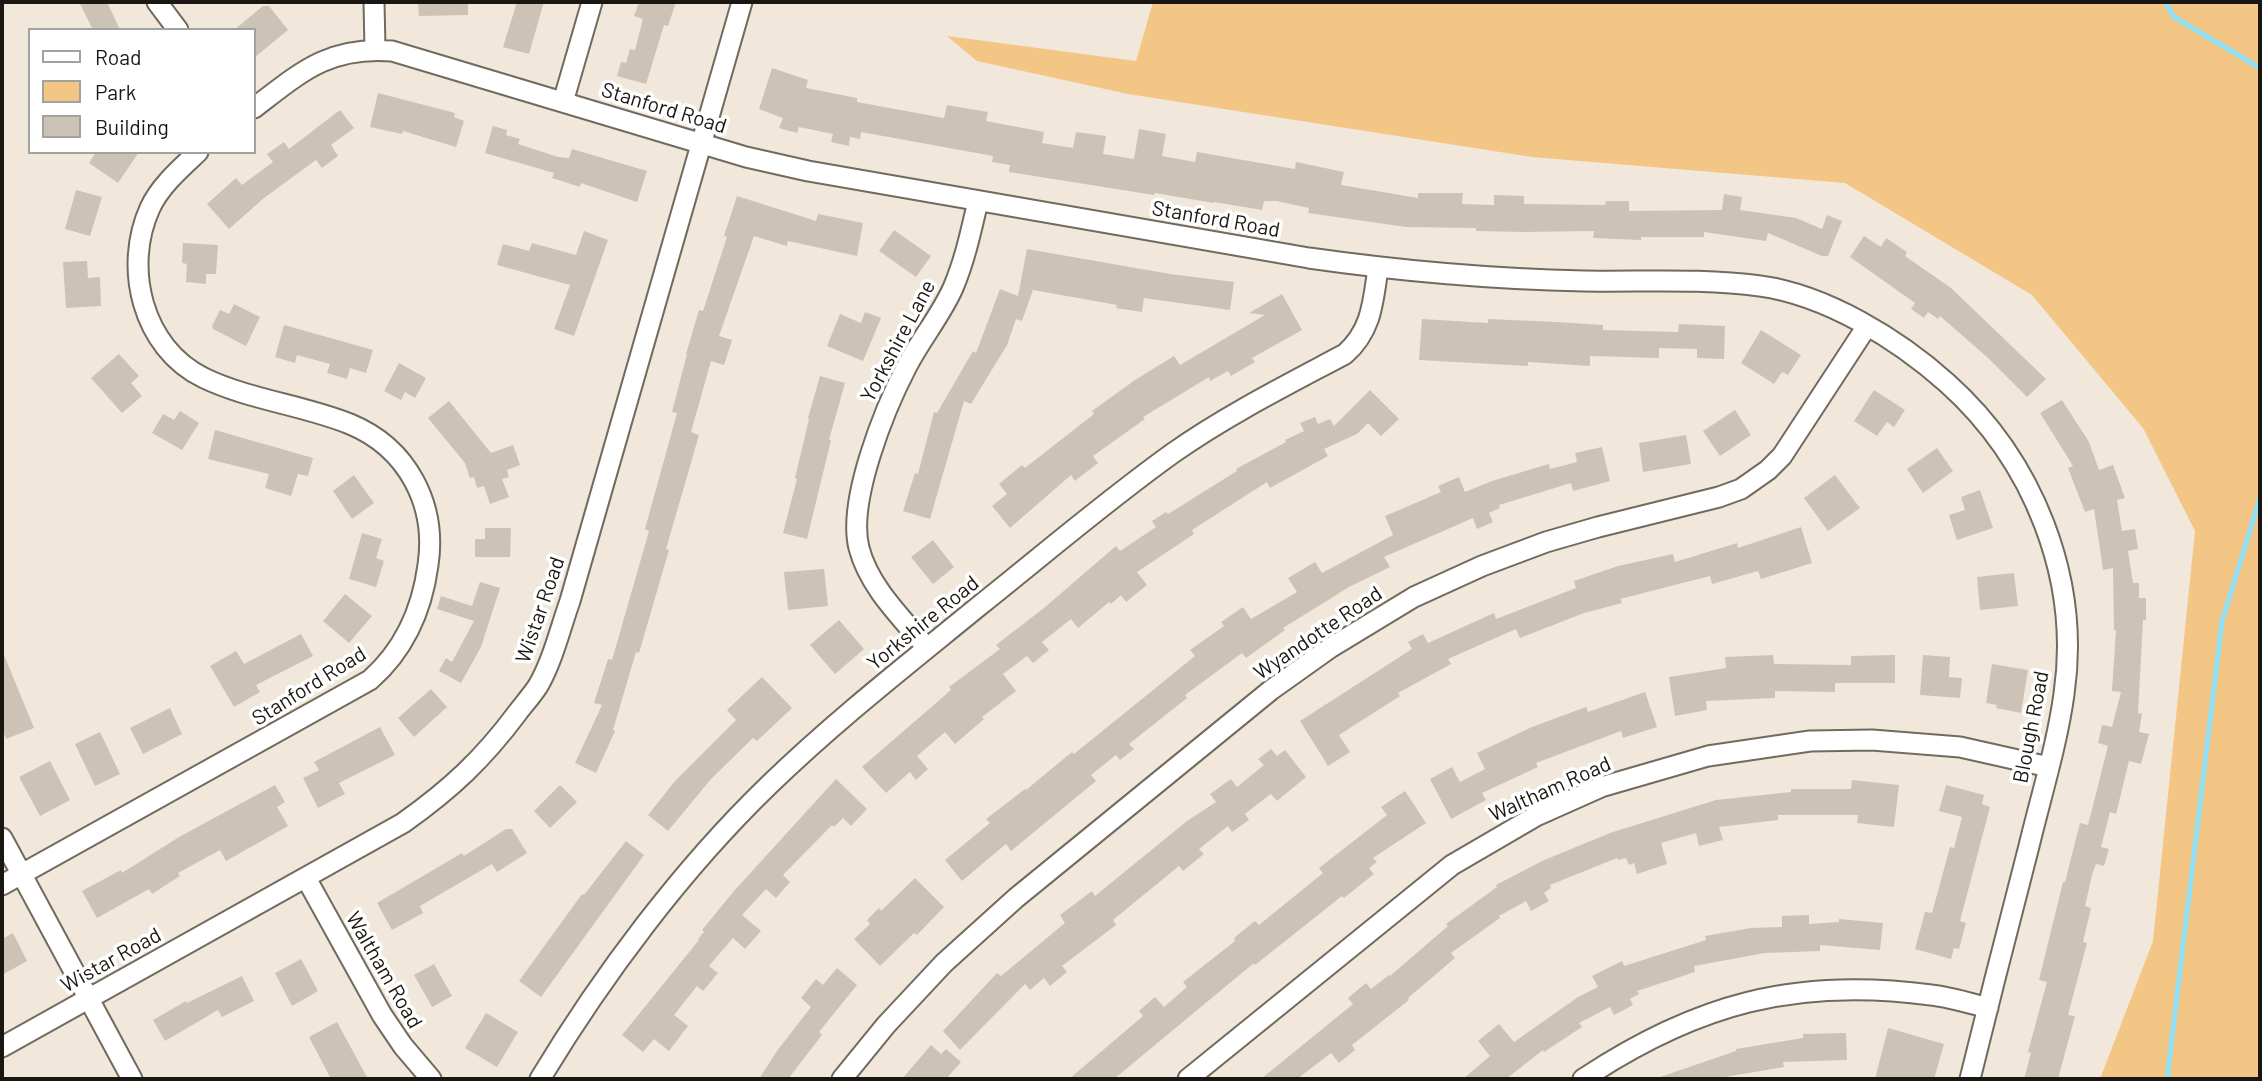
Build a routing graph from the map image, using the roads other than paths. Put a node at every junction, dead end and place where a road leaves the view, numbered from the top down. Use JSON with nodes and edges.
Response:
{"nodes":[{"id":1,"x":157,"y":2,"type":"edge"},
{"id":2,"x":374,"y":2,"type":"edge"},
{"id":3,"x":592,"y":2,"type":"edge"},
{"id":4,"x":742,"y":2,"type":"edge"},
{"id":5,"x":176,"y":28,"type":"edge"},
{"id":6,"x":375,"y":49,"type":"junction"},
{"id":7,"x":563,"y":102,"type":"junction"},
{"id":8,"x":256,"y":106,"type":"edge"},
{"id":9,"x":702,"y":143,"type":"junction"},
{"id":10,"x":196,"y":154,"type":"edge"},
{"id":11,"x":978,"y":201,"type":"junction"},
{"id":12,"x":1378,"y":268,"type":"junction"},
{"id":13,"x":1867,"y":326,"type":"junction"},
{"id":14,"x":927,"y":648,"type":"junction"},
{"id":15,"x":2049,"y":767,"type":"junction"},
{"id":16,"x":2,"y":838,"type":"edge"},
{"id":17,"x":21,"y":874,"type":"junction"},
{"id":18,"x":306,"y":878,"type":"junction"},
{"id":19,"x":2,"y":885,"type":"edge"},
{"id":20,"x":89,"y":999,"type":"junction"},
{"id":21,"x":1988,"y":1008,"type":"junction"},
{"id":22,"x":2,"y":1047,"type":"edge"},
{"id":23,"x":132,"y":1079,"type":"edge"},
{"id":24,"x":431,"y":1079,"type":"edge"},
{"id":25,"x":540,"y":1079,"type":"edge"},
{"id":26,"x":842,"y":1079,"type":"edge"},
{"id":27,"x":1188,"y":1079,"type":"edge"},
{"id":28,"x":1583,"y":1079,"type":"edge"},
{"id":29,"x":1970,"y":1079,"type":"edge"}],
"edges":[{"from":1,"to":5,"type":"street"},
{"from":2,"to":6,"type":"street"},
{"from":3,"to":7,"type":"street"},
{"from":4,"to":9,"type":"street","name":"Wistar Road"},
{"from":6,"to":7,"type":"street","name":"Stanford Road"},
{"from":6,"to":8,"type":"street","name":"Stanford Road"},
{"from":7,"to":9,"type":"street","name":"Stanford Road"},
{"from":9,"to":11,"type":"street","name":"Stanford Road"},
{"from":9,"to":18,"type":"street","name":"Wistar Road"},
{"from":10,"to":17,"type":"street","name":"Stanford Road"},
{"from":11,"to":12,"type":"street","name":"Stanford Road"},
{"from":11,"to":14,"type":"street","name":"Yorkshire Lane"},
{"from":12,"to":13,"type":"street","name":"Stanford Road"},
{"from":12,"to":14,"type":"street","name":"Yorkshire Road"},
{"from":13,"to":15,"type":"street","name":"Blough Road"},
{"from":13,"to":26,"type":"street","name":"Wyandotte Road"},
{"from":14,"to":25,"type":"street","name":"Yorkshire Road"},
{"from":15,"to":21,"type":"street","name":"Blough Road"},
{"from":15,"to":27,"type":"street","name":"Waltham Road"},
{"from":16,"to":17,"type":"street"},
{"from":17,"to":19,"type":"street","name":"Stanford Road"},
{"from":17,"to":20,"type":"street"},
{"from":18,"to":20,"type":"street","name":"Wistar Road"},
{"from":18,"to":24,"type":"street","name":"Waltham Road"},
{"from":20,"to":22,"type":"street","name":"Wistar Road"},
{"from":20,"to":23,"type":"street"},
{"from":21,"to":28,"type":"street"},
{"from":21,"to":29,"type":"street","name":"Blough Road"}]}
